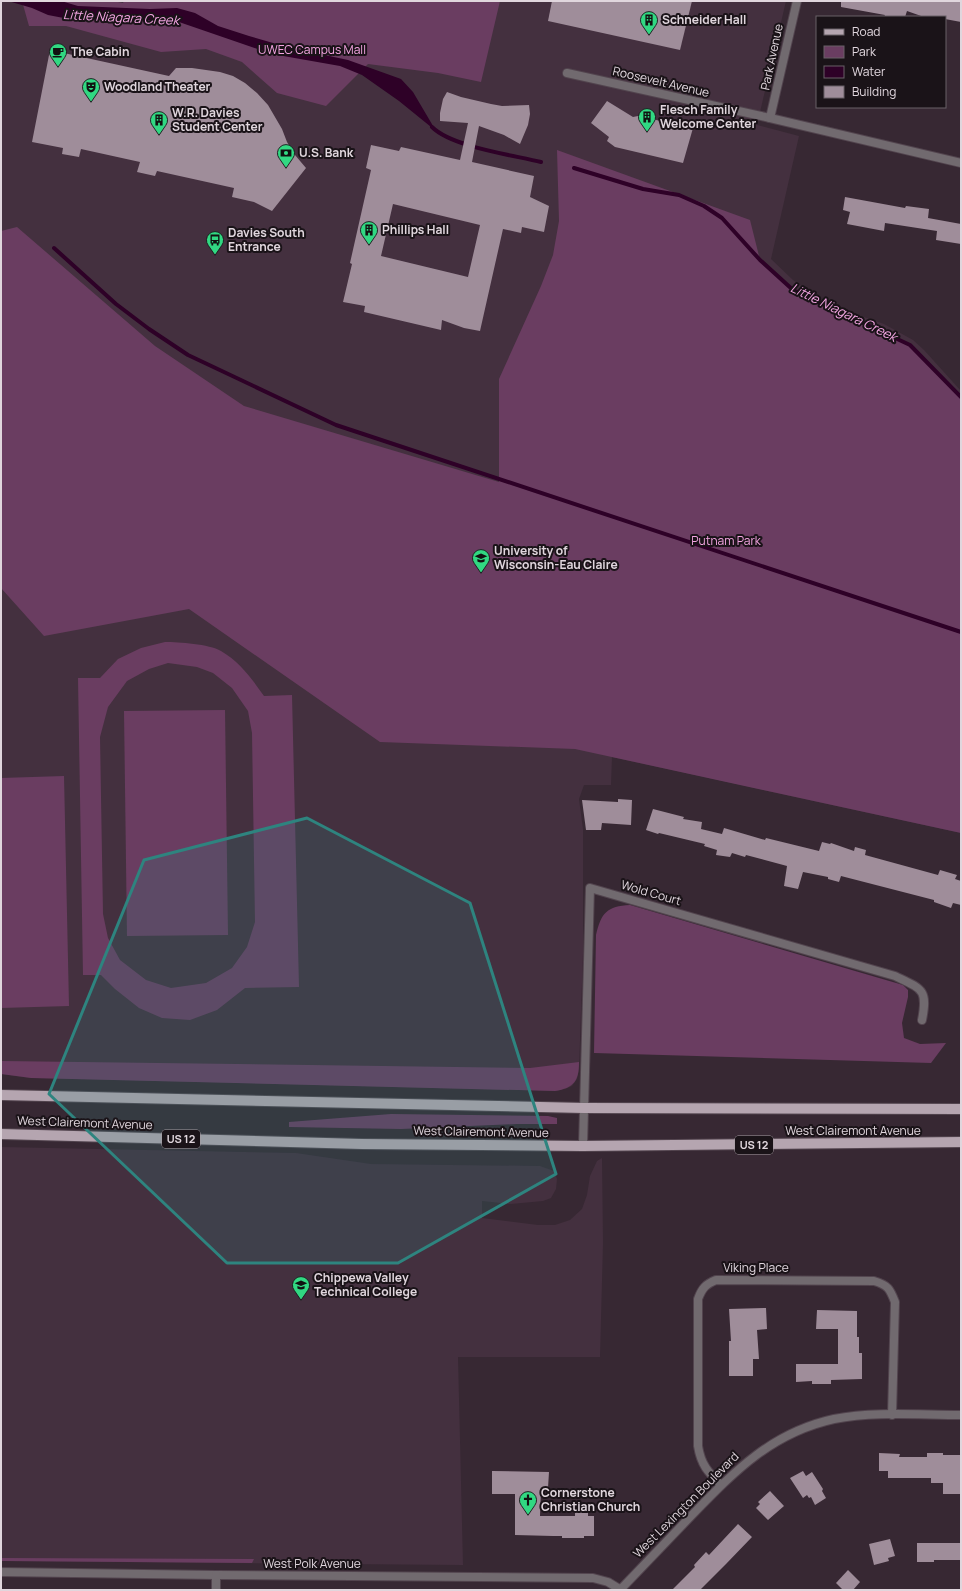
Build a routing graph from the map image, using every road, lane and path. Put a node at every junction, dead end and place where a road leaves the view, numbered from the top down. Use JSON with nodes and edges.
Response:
{"nodes":[{"id":1,"x":797,"y":1,"type":"edge"},
{"id":2,"x":567,"y":73,"type":"dead end"},
{"id":3,"x":770,"y":118,"type":"junction"},
{"id":4,"x":961,"y":163,"type":"edge"},
{"id":5,"x":922,"y":1020,"type":"dead end"},
{"id":6,"x":1,"y":1095,"type":"edge"},
{"id":7,"x":584,"y":1108,"type":"junction"},
{"id":8,"x":961,"y":1109,"type":"edge"},
{"id":9,"x":1,"y":1134,"type":"edge"},
{"id":10,"x":961,"y":1142,"type":"edge"},
{"id":11,"x":583,"y":1146,"type":"junction"},
{"id":12,"x":892,"y":1415,"type":"junction"},
{"id":13,"x":961,"y":1415,"type":"edge"},
{"id":14,"x":721,"y":1485,"type":"junction"},
{"id":15,"x":1,"y":1572,"type":"edge"},
{"id":16,"x":216,"y":1575,"type":"junction"},
{"id":17,"x":216,"y":1590,"type":"edge"},
{"id":18,"x":620,"y":1590,"type":"edge"}],
"edges":[{"from":1,"to":3,"type":"street","name":"Park Avenue"},
{"from":2,"to":3,"type":"street","name":"Roosevelt Avenue"},
{"from":3,"to":4,"type":"street","name":"Roosevelt Avenue"},
{"from":5,"to":7,"type":"street","name":"Wold Court"},
{"from":6,"to":7,"type":"main road","name":"West Clairemont Avenue"},
{"from":7,"to":8,"type":"main road","name":"West Clairemont Avenue"},
{"from":7,"to":11,"type":"street","name":"Wold Court"},
{"from":9,"to":11,"type":"main road","name":"West Clairemont Avenue","number":"US 12"},
{"from":10,"to":11,"type":"main road","name":"West Clairemont Avenue","number":"US 12"},
{"from":12,"to":13,"type":"street","name":"West Lexington Boulevard"},
{"from":12,"to":14,"type":"street","name":"West Lexington Boulevard"},
{"from":12,"to":14,"type":"street","name":"Viking Place"},
{"from":14,"to":18,"type":"street","name":"West Lexington Boulevard"},
{"from":15,"to":16,"type":"street","name":"West Polk Avenue"},
{"from":16,"to":17,"type":"street"},
{"from":16,"to":18,"type":"street","name":"West Polk Avenue"}]}
